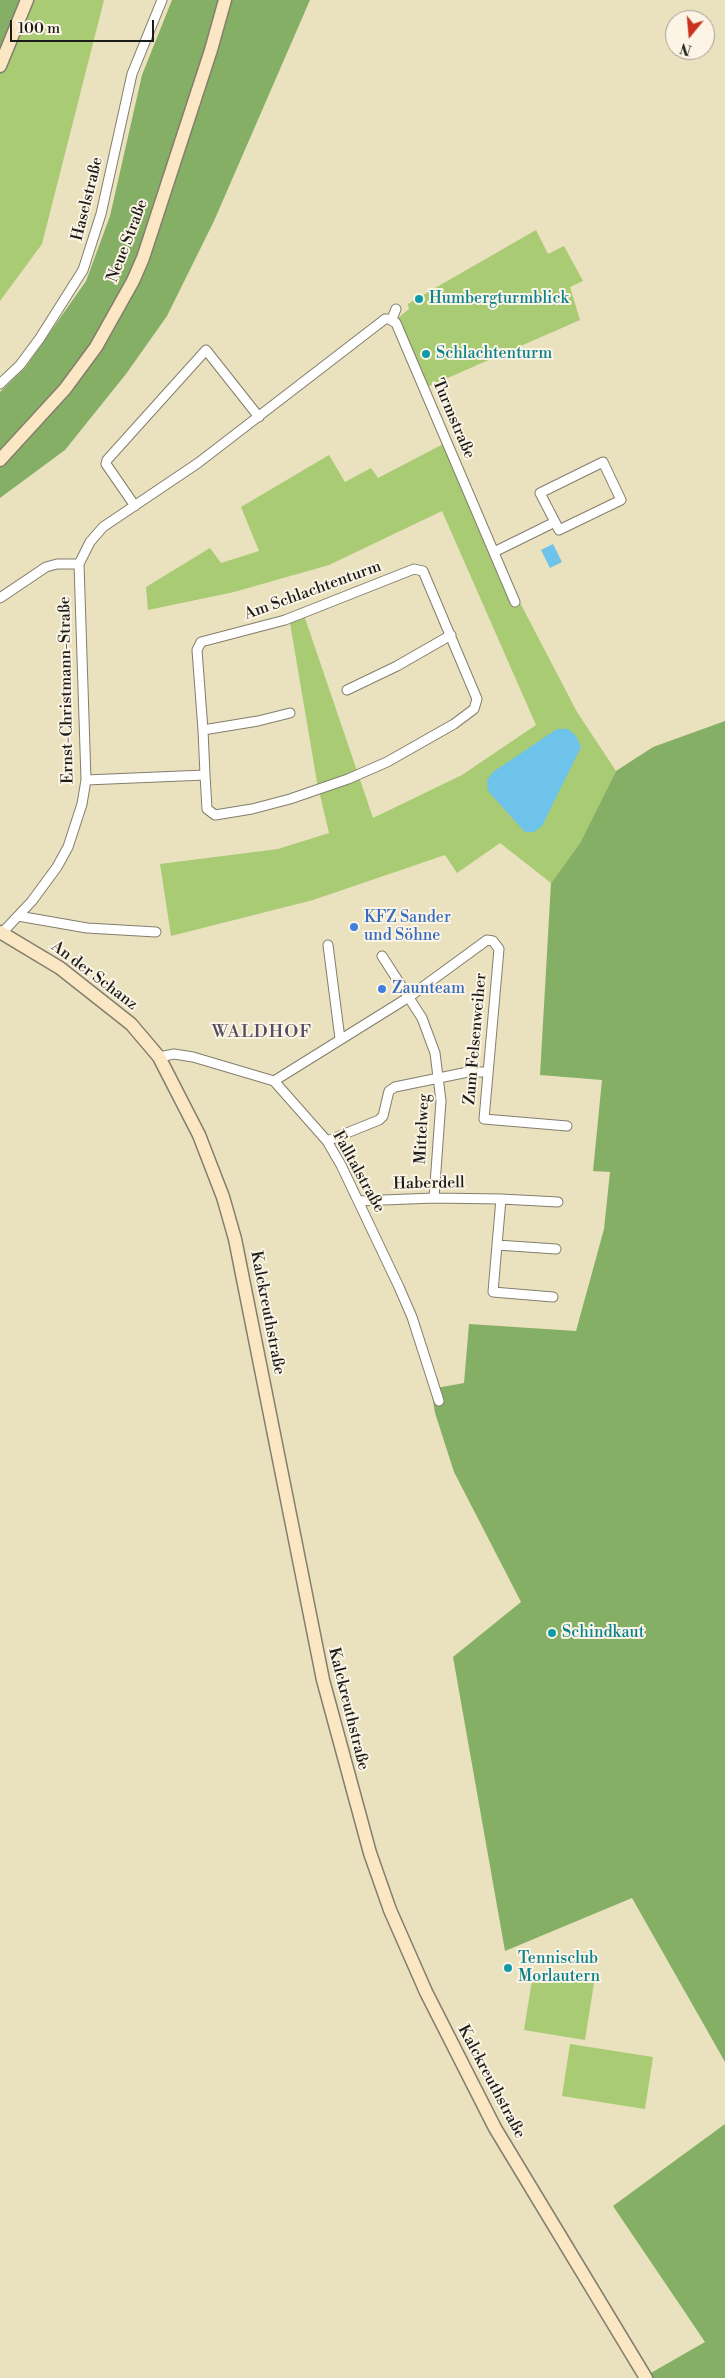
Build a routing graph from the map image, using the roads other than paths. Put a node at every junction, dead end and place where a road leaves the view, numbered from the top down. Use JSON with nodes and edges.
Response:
{"nodes":[{"id":1,"x":27,"y":0,"type":"edge"},
{"id":2,"x":162,"y":0,"type":"edge"},
{"id":3,"x":225,"y":0,"type":"edge"},
{"id":4,"x":0,"y":66,"type":"edge"},
{"id":5,"x":396,"y":309,"type":"dead end"},
{"id":6,"x":392,"y":319,"type":"junction"},
{"id":7,"x":0,"y":384,"type":"edge"},
{"id":8,"x":259,"y":417,"type":"junction"},
{"id":9,"x":0,"y":460,"type":"edge"},
{"id":10,"x":135,"y":506,"type":"junction"},
{"id":11,"x":554,"y":522,"type":"junction"},
{"id":12,"x":494,"y":552,"type":"junction"},
{"id":13,"x":79,"y":564,"type":"junction"},
{"id":14,"x":0,"y":598,"type":"edge"},
{"id":15,"x":515,"y":602,"type":"dead end"},
{"id":16,"x":451,"y":635,"type":"junction"},
{"id":17,"x":347,"y":690,"type":"dead end"},
{"id":18,"x":290,"y":713,"type":"dead end"},
{"id":19,"x":204,"y":730,"type":"junction"},
{"id":20,"x":205,"y":774,"type":"junction"},
{"id":21,"x":86,"y":780,"type":"junction"},
{"id":22,"x":18,"y":916,"type":"junction"},
{"id":23,"x":1,"y":932,"type":"edge"},
{"id":24,"x":156,"y":932,"type":"dead end"},
{"id":25,"x":328,"y":945,"type":"dead end"},
{"id":26,"x":382,"y":956,"type":"dead end"},
{"id":27,"x":409,"y":997,"type":"junction"},
{"id":28,"x":340,"y":1039,"type":"junction"},
{"id":29,"x":159,"y":1057,"type":"junction"},
{"id":30,"x":488,"y":1072,"type":"junction"},
{"id":31,"x":438,"y":1078,"type":"junction"},
{"id":32,"x":274,"y":1081,"type":"junction"},
{"id":33,"x":567,"y":1126,"type":"dead end"},
{"id":34,"x":327,"y":1141,"type":"junction"},
{"id":35,"x":434,"y":1198,"type":"junction"},
{"id":36,"x":501,"y":1199,"type":"junction"},
{"id":37,"x":358,"y":1201,"type":"junction"},
{"id":38,"x":558,"y":1202,"type":"dead end"},
{"id":39,"x":497,"y":1245,"type":"junction"},
{"id":40,"x":556,"y":1249,"type":"dead end"},
{"id":41,"x":553,"y":1297,"type":"dead end"},
{"id":42,"x":439,"y":1401,"type":"dead end"},
{"id":43,"x":646,"y":2378,"type":"edge"}],
"edges":[{"from":1,"to":4,"type":"street"},
{"from":2,"to":7,"type":"street","name":"Haselstraße"},
{"from":3,"to":9,"type":"street","name":"Neue Straße"},
{"from":5,"to":6,"type":"street"},
{"from":6,"to":8,"type":"street"},
{"from":6,"to":12,"type":"street","name":"Turmstraße"},
{"from":8,"to":10,"type":"street"},
{"from":8,"to":10,"type":"street"},
{"from":10,"to":13,"type":"street"},
{"from":11,"to":11,"type":"street"},
{"from":11,"to":12,"type":"street"},
{"from":12,"to":15,"type":"street","name":"Turmstraße"},
{"from":13,"to":14,"type":"street"},
{"from":13,"to":21,"type":"street","name":"Ernst-Christmann-Straße"},
{"from":16,"to":17,"type":"street"},
{"from":16,"to":19,"type":"street","name":"Am Schlachtenturm"},
{"from":16,"to":20,"type":"street","name":"Am Schlachtenturm"},
{"from":18,"to":19,"type":"street"},
{"from":19,"to":20,"type":"street","name":"Am Schlachtenturm"},
{"from":20,"to":21,"type":"street"},
{"from":21,"to":22,"type":"street","name":"Ernst-Christmann-Straße"},
{"from":22,"to":23,"type":"street","name":"Ernst-Christmann-Straße"},
{"from":22,"to":24,"type":"street"},
{"from":23,"to":29,"type":"street","name":"An der Schanz"},
{"from":25,"to":28,"type":"street"},
{"from":26,"to":27,"type":"street","name":"Mittelweg"},
{"from":27,"to":28,"type":"street"},
{"from":27,"to":30,"type":"street","name":"Zum Felsenweiher"},
{"from":27,"to":31,"type":"street","name":"Mittelweg"},
{"from":28,"to":32,"type":"street"},
{"from":29,"to":32,"type":"street"},
{"from":29,"to":43,"type":"street","name":"Kalckreuthstraße"},
{"from":30,"to":31,"type":"street"},
{"from":30,"to":33,"type":"street","name":"Zum Felsenweiher"},
{"from":31,"to":34,"type":"street"},
{"from":31,"to":35,"type":"street","name":"Mittelweg"},
{"from":32,"to":34,"type":"street","name":"Falltalstraße"},
{"from":34,"to":37,"type":"street","name":"Falltalstraße"},
{"from":35,"to":36,"type":"street","name":"Haberdell"},
{"from":35,"to":37,"type":"street","name":"Haberdell"},
{"from":36,"to":38,"type":"street","name":"Haberdell"},
{"from":36,"to":39,"type":"street"},
{"from":37,"to":42,"type":"street","name":"Falltalstraße"},
{"from":39,"to":40,"type":"street"},
{"from":39,"to":41,"type":"street"}]}
